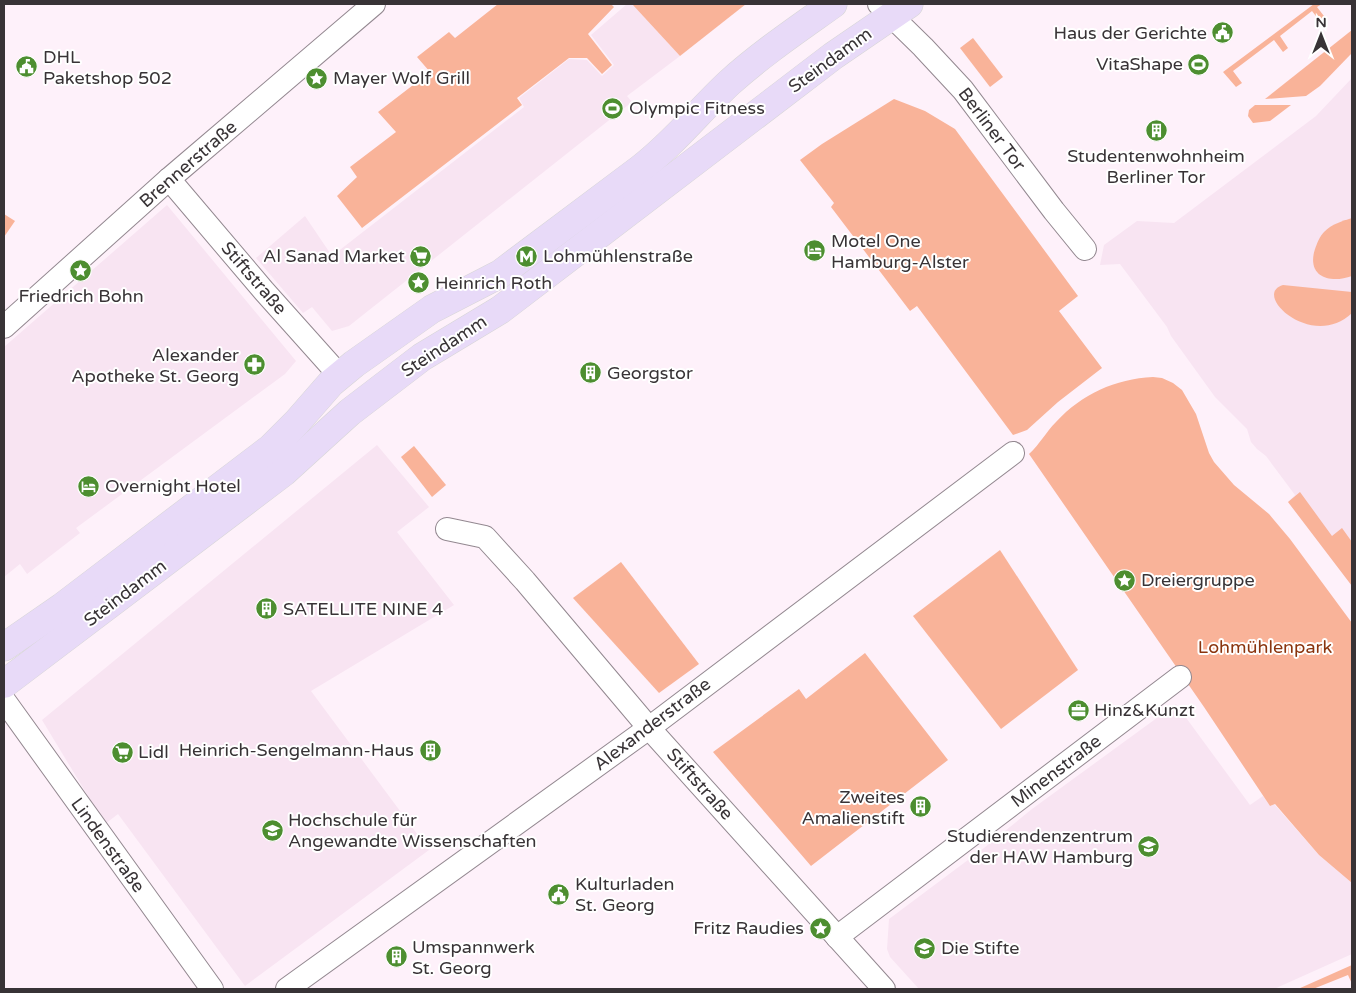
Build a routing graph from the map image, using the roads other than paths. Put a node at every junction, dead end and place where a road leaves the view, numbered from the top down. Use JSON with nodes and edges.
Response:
{"nodes":[{"id":1,"x":374,"y":4,"type":"edge"},
{"id":2,"x":833,"y":4,"type":"edge"},
{"id":3,"x":893,"y":8,"type":"edge"},
{"id":4,"x":169,"y":179,"type":"junction"},
{"id":5,"x":1085,"y":249,"type":"dead end"},
{"id":6,"x":4,"y":327,"type":"edge"},
{"id":7,"x":340,"y":376,"type":"junction"},
{"id":8,"x":1013,"y":453,"type":"dead end"},
{"id":9,"x":447,"y":529,"type":"dead end"},
{"id":10,"x":4,"y":647,"type":"edge"},
{"id":11,"x":1180,"y":677,"type":"dead end"},
{"id":12,"x":4,"y":684,"type":"edge"},
{"id":13,"x":4,"y":700,"type":"edge"},
{"id":14,"x":649,"y":728,"type":"junction"},
{"id":15,"x":837,"y":937,"type":"junction"},
{"id":16,"x":212,"y":989,"type":"edge"},
{"id":17,"x":287,"y":989,"type":"edge"},
{"id":18,"x":884,"y":989,"type":"edge"}],
"edges":[{"from":1,"to":4,"type":"street","name":"Brennerstraße"},
{"from":2,"to":7,"type":"main road","name":"Steindamm"},
{"from":3,"to":5,"type":"street","name":"Berliner Tor"},
{"from":3,"to":12,"type":"main road","name":"Steindamm"},
{"from":4,"to":6,"type":"street","name":"Brennerstraße"},
{"from":4,"to":7,"type":"street","name":"Stiftstraße"},
{"from":7,"to":10,"type":"main road","name":"Steindamm"},
{"from":8,"to":14,"type":"street","name":"Alexanderstraße"},
{"from":9,"to":14,"type":"street","name":"Stiftstraße"},
{"from":11,"to":15,"type":"street","name":"Minenstraße"},
{"from":13,"to":16,"type":"street","name":"Lindenstraße"},
{"from":14,"to":15,"type":"street","name":"Stiftstraße"},
{"from":14,"to":17,"type":"street","name":"Alexanderstraße"},
{"from":15,"to":18,"type":"street","name":"Stiftstraße"}]}
